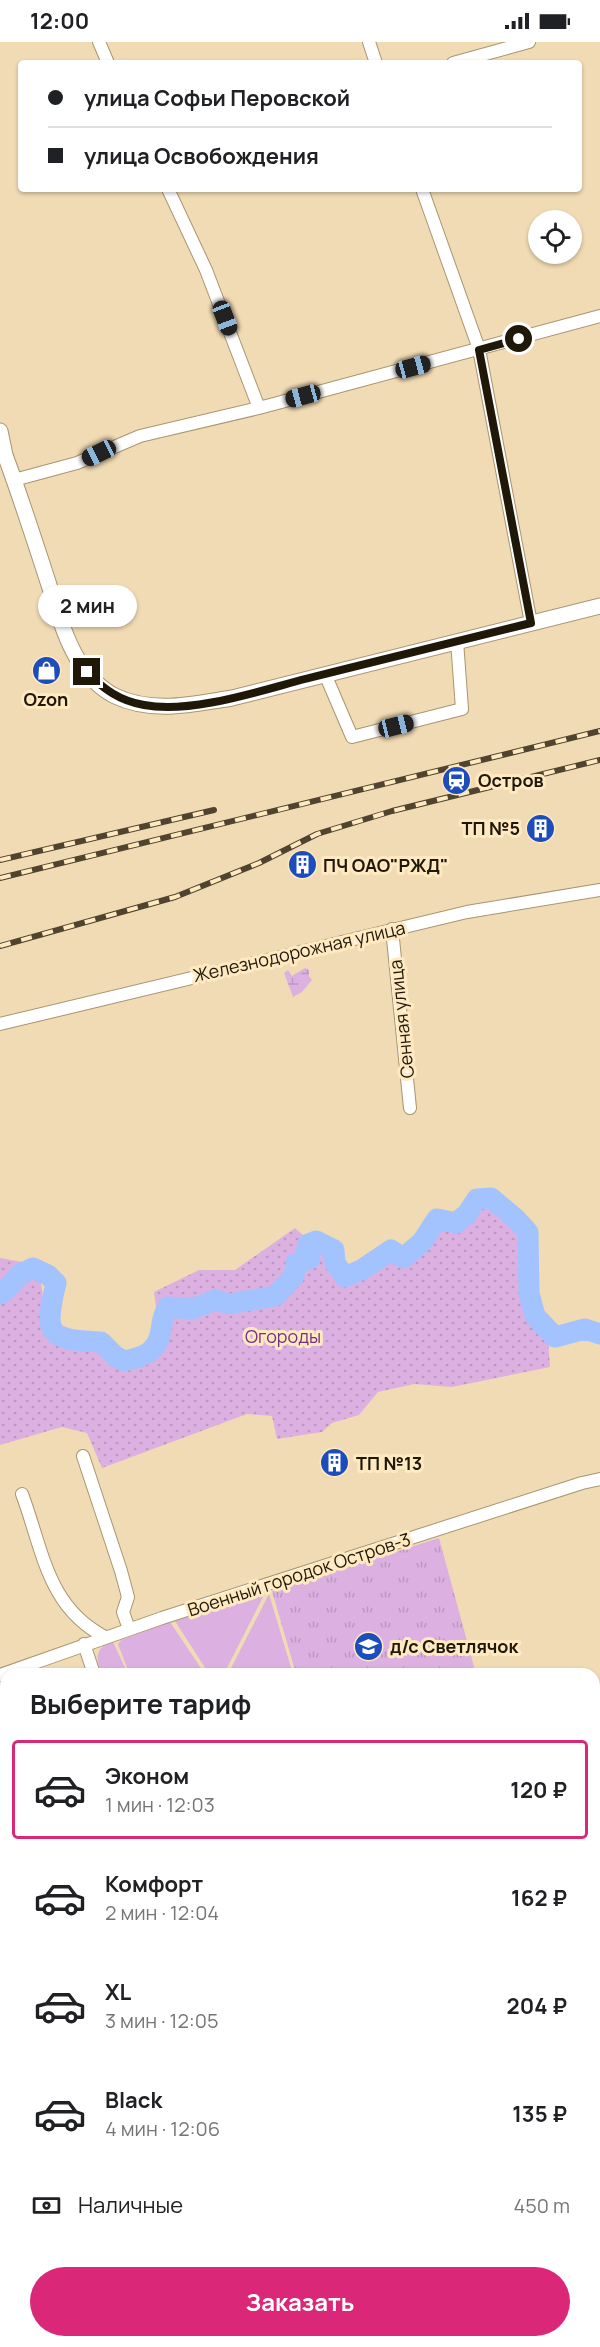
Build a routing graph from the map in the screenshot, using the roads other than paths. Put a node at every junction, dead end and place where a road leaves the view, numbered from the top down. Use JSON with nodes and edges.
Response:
{"nodes":[{"id":1,"x":99,"y":42,"type":"edge"},
{"id":2,"x":369,"y":42,"type":"edge"},
{"id":3,"x":529,"y":42,"type":"edge"},
{"id":4,"x":107,"y":60,"type":"edge"},
{"id":5,"x":375,"y":60,"type":"edge"},
{"id":6,"x":464,"y":60,"type":"edge"},
{"id":7,"x":169,"y":192,"type":"edge"},
{"id":8,"x":423,"y":192,"type":"edge"},
{"id":9,"x":600,"y":316,"type":"edge"},
{"id":10,"x":479,"y":350,"type":"junction"},
{"id":11,"x":259,"y":408,"type":"junction"},
{"id":12,"x":0,"y":431,"type":"edge"},
{"id":13,"x":14,"y":480,"type":"junction"},
{"id":14,"x":600,"y":606,"type":"edge"},
{"id":15,"x":531,"y":623,"type":"junction"},
{"id":16,"x":457,"y":641,"type":"junction"},
{"id":17,"x":325,"y":674,"type":"junction"},
{"id":18,"x":600,"y":890,"type":"edge"},
{"id":19,"x":392,"y":929,"type":"junction"},
{"id":20,"x":0,"y":1024,"type":"edge"},
{"id":21,"x":410,"y":1108,"type":"dead end"},
{"id":22,"x":83,"y":1456,"type":"dead end"},
{"id":23,"x":600,"y":1479,"type":"edge"},
{"id":24,"x":22,"y":1494,"type":"dead end"},
{"id":25,"x":129,"y":1629,"type":"junction"},
{"id":26,"x":105,"y":1637,"type":"junction"},
{"id":27,"x":84,"y":1644,"type":"junction"},
{"id":28,"x":19,"y":1668,"type":"edge"},
{"id":29,"x":92,"y":1668,"type":"edge"}],
"edges":[{"from":1,"to":4,"type":"street"},
{"from":2,"to":5,"type":"street"},
{"from":3,"to":6,"type":"street"},
{"from":7,"to":11,"type":"street"},
{"from":8,"to":10,"type":"street"},
{"from":9,"to":10,"type":"street"},
{"from":10,"to":11,"type":"street"},
{"from":10,"to":15,"type":"street"},
{"from":11,"to":13,"type":"street"},
{"from":12,"to":13,"type":"main road"},
{"from":13,"to":17,"type":"main road"},
{"from":14,"to":15,"type":"main road"},
{"from":15,"to":16,"type":"main road"},
{"from":16,"to":17,"type":"main road"},
{"from":16,"to":17,"type":"street"},
{"from":18,"to":19,"type":"street","name":"Железнодорожная улица"},
{"from":19,"to":20,"type":"street","name":"Железнодорожная улица"},
{"from":19,"to":21,"type":"street","name":"Сенная улица"},
{"from":22,"to":25,"type":"street"},
{"from":23,"to":25,"type":"street","name":"Военный городок Остров-3"},
{"from":24,"to":26,"type":"street"},
{"from":25,"to":26,"type":"street","name":"Военный городок Остров-3"},
{"from":26,"to":27,"type":"street","name":"Военный городок Остров-3"},
{"from":27,"to":28,"type":"street","name":"Военный городок Остров-3"},
{"from":27,"to":29,"type":"street"}]}
